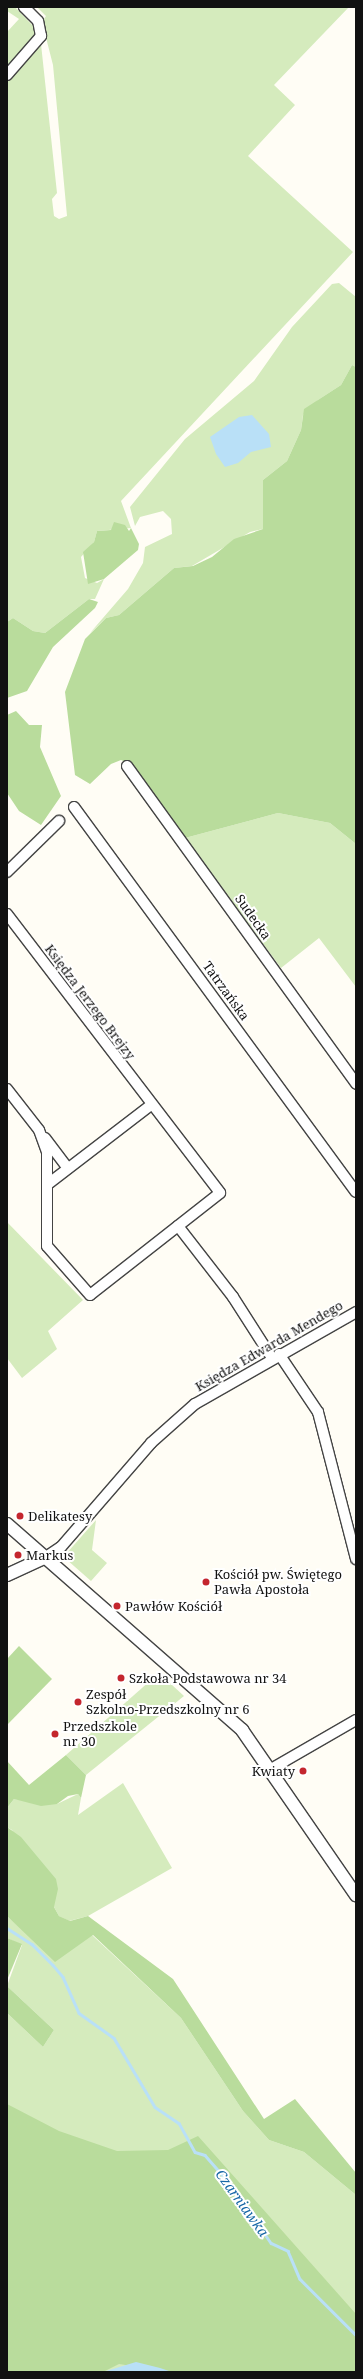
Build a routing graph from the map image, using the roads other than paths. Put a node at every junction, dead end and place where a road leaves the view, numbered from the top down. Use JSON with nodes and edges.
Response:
{"nodes":[{"id":1,"x":24,"y":7,"type":"edge"},
{"id":2,"x":7,"y":75,"type":"edge"},
{"id":3,"x":126,"y":766,"type":"dead end"},
{"id":4,"x":74,"y":807,"type":"dead end"},
{"id":5,"x":59,"y":821,"type":"dead end"},
{"id":6,"x":7,"y":872,"type":"edge"},
{"id":7,"x":7,"y":914,"type":"edge"},
{"id":8,"x":356,"y":1084,"type":"edge"},
{"id":9,"x":7,"y":1089,"type":"edge"},
{"id":10,"x":151,"y":1105,"type":"junction"},
{"id":11,"x":39,"y":1130,"type":"junction"},
{"id":12,"x":68,"y":1168,"type":"junction"},
{"id":13,"x":48,"y":1184,"type":"junction"},
{"id":14,"x":356,"y":1192,"type":"edge"},
{"id":15,"x":178,"y":1226,"type":"junction"},
{"id":16,"x":356,"y":1312,"type":"edge"},
{"id":17,"x":276,"y":1356,"type":"junction"},
{"id":18,"x":7,"y":1524,"type":"edge"},
{"id":19,"x":46,"y":1557,"type":"junction"},
{"id":20,"x":356,"y":1559,"type":"edge"},
{"id":21,"x":7,"y":1575,"type":"edge"},
{"id":22,"x":356,"y":1720,"type":"edge"},
{"id":23,"x":271,"y":1769,"type":"junction"},
{"id":24,"x":356,"y":1895,"type":"edge"}],
"edges":[{"from":1,"to":2,"type":"street"},
{"from":3,"to":8,"type":"street","name":"Sudecka"},
{"from":4,"to":14,"type":"street","name":"Tatrzańska"},
{"from":5,"to":6,"type":"street"},
{"from":7,"to":10,"type":"street","name":"Księdza Jerzego Brejzy"},
{"from":9,"to":11,"type":"street"},
{"from":10,"to":12,"type":"street"},
{"from":10,"to":15,"type":"street","name":"Księdza Jerzego Brejzy"},
{"from":11,"to":12,"type":"street"},
{"from":11,"to":13,"type":"street"},
{"from":12,"to":13,"type":"street"},
{"from":13,"to":15,"type":"street","name":"Księdza Jerzego Brejzy"},
{"from":15,"to":17,"type":"street"},
{"from":16,"to":17,"type":"street","name":"Księdza Edwarda Mendego"},
{"from":17,"to":19,"type":"street","name":"Księdza Edwarda Mendego"},
{"from":17,"to":20,"type":"street"},
{"from":18,"to":19,"type":"street"},
{"from":19,"to":21,"type":"street"},
{"from":19,"to":23,"type":"street"},
{"from":22,"to":23,"type":"street"},
{"from":23,"to":24,"type":"street"}]}
